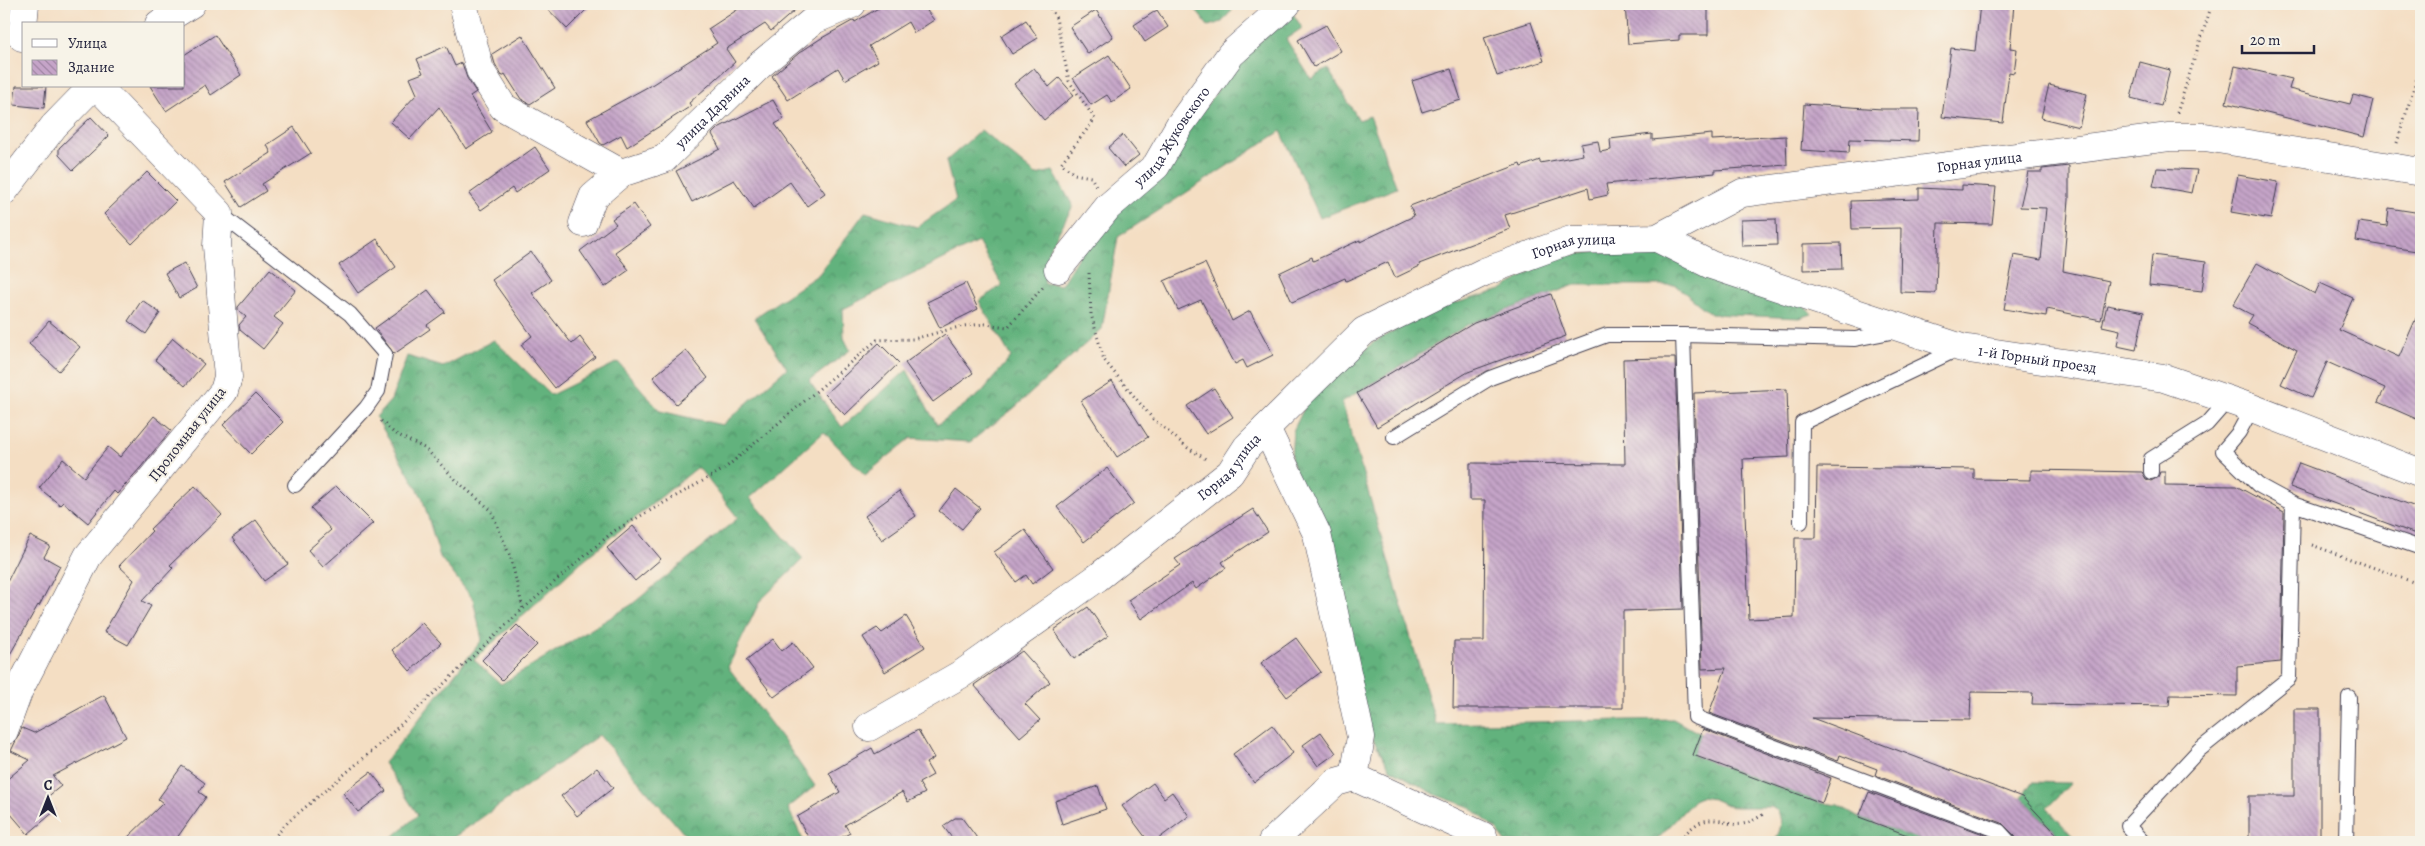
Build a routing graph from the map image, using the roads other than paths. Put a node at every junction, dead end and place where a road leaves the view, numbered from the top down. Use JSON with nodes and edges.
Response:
{"nodes":[{"id":1,"x":25,"y":4,"type":"edge"},
{"id":2,"x":191,"y":4,"type":"edge"},
{"id":3,"x":463,"y":4,"type":"edge"},
{"id":4,"x":852,"y":4,"type":"edge"},
{"id":5,"x":1287,"y":4,"type":"edge"},
{"id":6,"x":163,"y":22,"type":"edge"},
{"id":7,"x":16,"y":35,"type":"edge"},
{"id":8,"x":91,"y":88,"type":"edge"},
{"id":9,"x":99,"y":88,"type":"edge"},
{"id":10,"x":2421,"y":172,"type":"edge"},
{"id":11,"x":621,"y":173,"type":"junction"},
{"id":12,"x":4,"y":191,"type":"edge"},
{"id":13,"x":219,"y":213,"type":"junction"},
{"id":14,"x":584,"y":223,"type":"dead end"},
{"id":15,"x":1657,"y":238,"type":"junction"},
{"id":16,"x":1058,"y":269,"type":"road end"},
{"id":17,"x":1905,"y":330,"type":"junction"},
{"id":18,"x":1683,"y":335,"type":"junction"},
{"id":19,"x":1962,"y":348,"type":"junction"},
{"id":20,"x":2240,"y":404,"type":"junction"},
{"id":21,"x":1266,"y":428,"type":"junction"},
{"id":22,"x":1394,"y":437,"type":"dead end"},
{"id":23,"x":2151,"y":472,"type":"dead end"},
{"id":24,"x":2421,"y":473,"type":"edge"},
{"id":25,"x":295,"y":485,"type":"dead end"},
{"id":26,"x":2293,"y":504,"type":"junction"},
{"id":27,"x":1801,"y":522,"type":"dead end"},
{"id":28,"x":2421,"y":548,"type":"edge"},
{"id":29,"x":2349,"y":697,"type":"dead end"},
{"id":30,"x":869,"y":728,"type":"dead end"},
{"id":31,"x":4,"y":731,"type":"edge"},
{"id":32,"x":1354,"y":777,"type":"junction"},
{"id":33,"x":1272,"y":842,"type":"edge"},
{"id":34,"x":1485,"y":842,"type":"edge"},
{"id":35,"x":2010,"y":842,"type":"edge"},
{"id":36,"x":2143,"y":842,"type":"edge"},
{"id":37,"x":2346,"y":842,"type":"edge"}],
"edges":[{"from":1,"to":7,"type":"street"},
{"from":2,"to":6,"type":"street"},
{"from":3,"to":11,"type":"street"},
{"from":4,"to":11,"type":"street","name":"улица Дарвина"},
{"from":5,"to":16,"type":"street","name":"улица Жуковского"},
{"from":8,"to":12,"type":"street"},
{"from":9,"to":13,"type":"street"},
{"from":10,"to":15,"type":"street","name":"Горная улица"},
{"from":11,"to":14,"type":"street","name":"улица Дарвина"},
{"from":13,"to":25,"type":"lane"},
{"from":13,"to":31,"type":"street","name":"Проломная улица"},
{"from":15,"to":17,"type":"street","name":"1-й Горный проезд"},
{"from":15,"to":21,"type":"street","name":"Горная улица"},
{"from":17,"to":18,"type":"lane"},
{"from":17,"to":19,"type":"street","name":"1-й Горный проезд"},
{"from":18,"to":22,"type":"lane"},
{"from":18,"to":35,"type":"lane"},
{"from":19,"to":20,"type":"street","name":"1-й Горный проезд"},
{"from":19,"to":27,"type":"lane"},
{"from":20,"to":23,"type":"lane"},
{"from":20,"to":24,"type":"street","name":"1-й Горный проезд"},
{"from":20,"to":26,"type":"lane"},
{"from":21,"to":30,"type":"street","name":"Горная улица"},
{"from":21,"to":32,"type":"street"},
{"from":26,"to":28,"type":"lane"},
{"from":26,"to":36,"type":"lane"},
{"from":29,"to":37,"type":"lane"},
{"from":32,"to":33,"type":"street"},
{"from":32,"to":34,"type":"street"}]}
